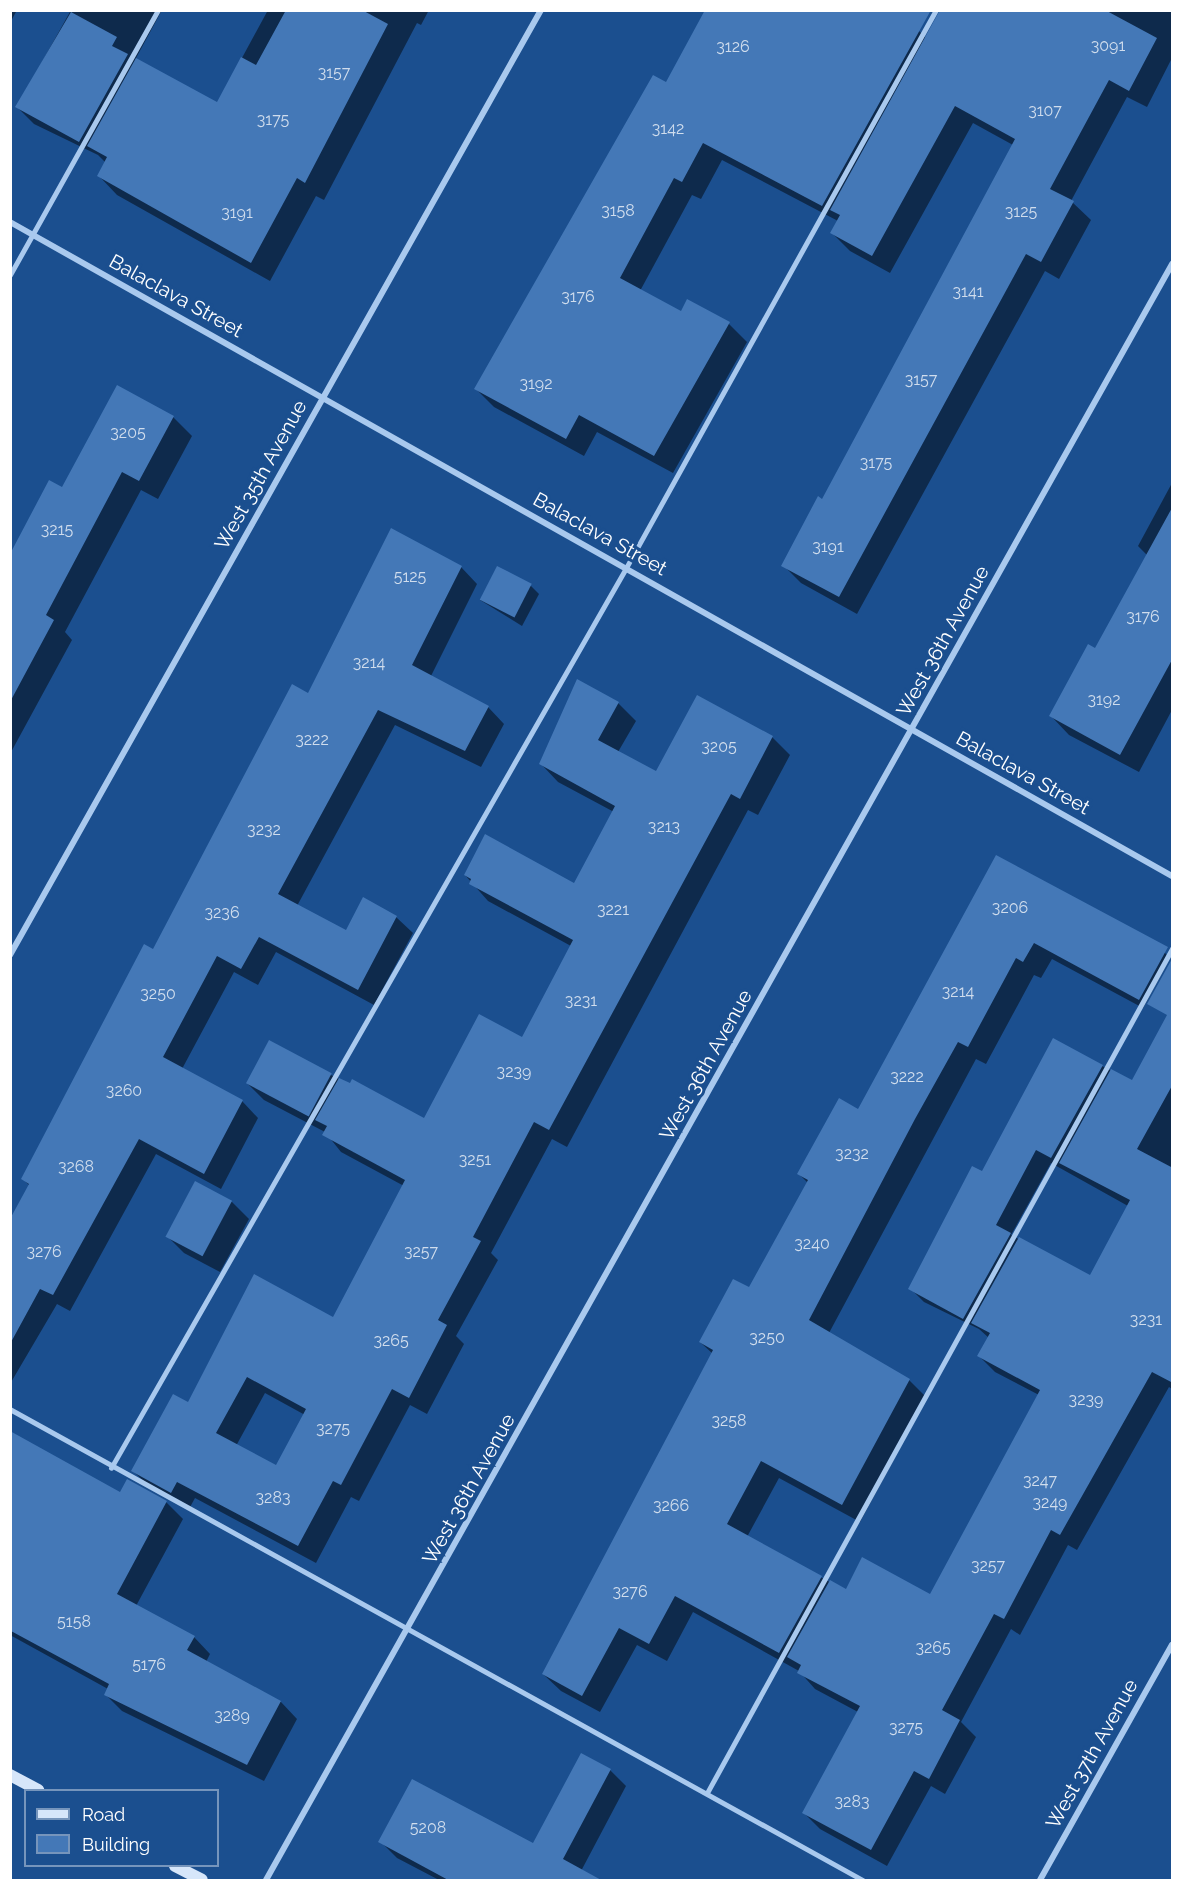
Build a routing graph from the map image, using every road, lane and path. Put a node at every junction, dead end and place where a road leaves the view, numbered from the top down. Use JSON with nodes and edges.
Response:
{"nodes":[{"id":1,"x":158,"y":10,"type":"edge"},
{"id":2,"x":542,"y":10,"type":"edge"},
{"id":3,"x":936,"y":10,"type":"edge"},
{"id":4,"x":10,"y":222,"type":"edge"},
{"id":5,"x":33,"y":235,"type":"junction"},
{"id":6,"x":1173,"y":264,"type":"edge"},
{"id":7,"x":10,"y":275,"type":"edge"},
{"id":8,"x":324,"y":398,"type":"junction"},
{"id":9,"x":626,"y":568,"type":"junction"},
{"id":10,"x":912,"y":729,"type":"junction"},
{"id":11,"x":1173,"y":876,"type":"edge"},
{"id":12,"x":1173,"y":950,"type":"edge"},
{"id":13,"x":10,"y":956,"type":"edge"},
{"id":14,"x":10,"y":1408,"type":"edge"},
{"id":15,"x":111,"y":1468,"type":"junction"},
{"id":16,"x":408,"y":1632,"type":"junction"},
{"id":17,"x":1173,"y":1645,"type":"edge"},
{"id":18,"x":10,"y":1775,"type":"edge"},
{"id":19,"x":34,"y":1789,"type":"edge"},
{"id":20,"x":706,"y":1793,"type":"junction"},
{"id":21,"x":177,"y":1867,"type":"edge"},
{"id":22,"x":202,"y":1881,"type":"edge"},
{"id":23,"x":266,"y":1881,"type":"edge"},
{"id":24,"x":863,"y":1881,"type":"edge"},
{"id":25,"x":1040,"y":1881,"type":"edge"}],
"edges":[{"from":1,"to":5,"type":"lane"},
{"from":2,"to":8,"type":"street","name":"West 35th Avenue"},
{"from":3,"to":9,"type":"lane"},
{"from":4,"to":5,"type":"street","name":"Balaclava Street"},
{"from":5,"to":7,"type":"lane"},
{"from":5,"to":8,"type":"street","name":"Balaclava Street"},
{"from":6,"to":10,"type":"street","name":"West 36th Avenue"},
{"from":8,"to":9,"type":"street","name":"Balaclava Street"},
{"from":8,"to":13,"type":"street","name":"West 35th Avenue"},
{"from":9,"to":10,"type":"street","name":"Balaclava Street"},
{"from":9,"to":15,"type":"lane"},
{"from":10,"to":11,"type":"street","name":"Balaclava Street"},
{"from":10,"to":16,"type":"street","name":"West 36th Avenue"},
{"from":12,"to":20,"type":"lane"},
{"from":14,"to":15,"type":"lane"},
{"from":15,"to":16,"type":"lane"},
{"from":16,"to":20,"type":"lane"},
{"from":16,"to":23,"type":"street","name":"West 36th Avenue"},
{"from":17,"to":25,"type":"street","name":"West 37th Avenue"},
{"from":18,"to":19,"type":"street"},
{"from":20,"to":24,"type":"lane"},
{"from":21,"to":22,"type":"street"}]}
